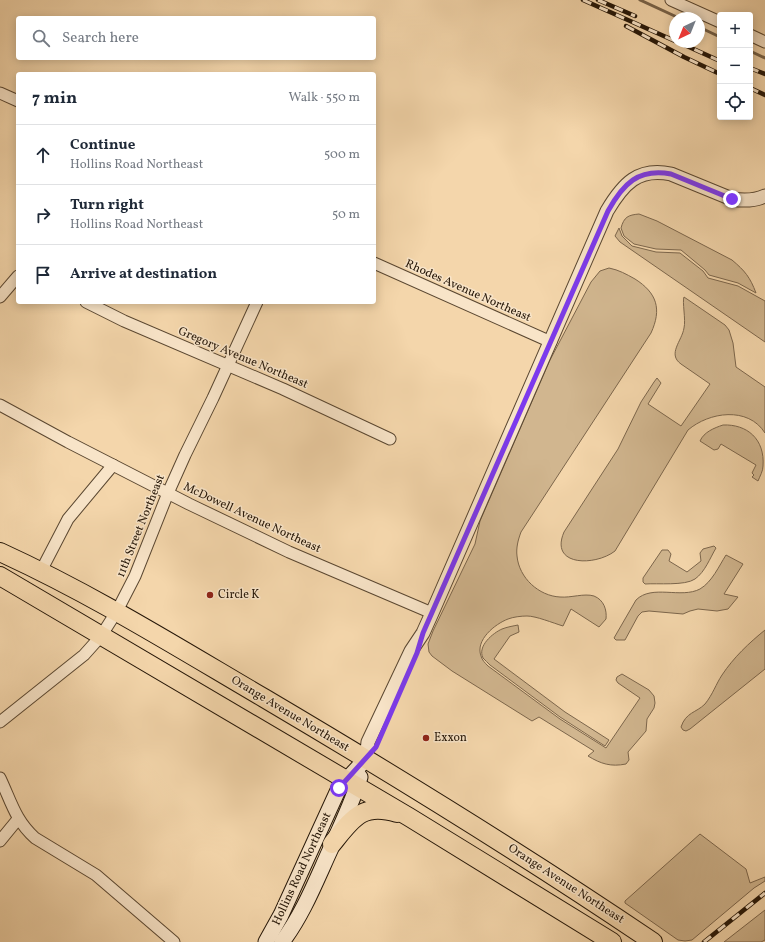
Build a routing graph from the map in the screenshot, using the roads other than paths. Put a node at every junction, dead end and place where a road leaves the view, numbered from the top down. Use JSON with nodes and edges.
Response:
{"nodes":[{"id":1,"x":671,"y":0,"type":"edge"},
{"id":2,"x":717,"y":21,"type":"edge"},
{"id":3,"x":753,"y":36,"type":"edge"},
{"id":4,"x":765,"y":42,"type":"edge"},
{"id":5,"x":0,"y":93,"type":"edge"},
{"id":6,"x":16,"y":100,"type":"edge"},
{"id":7,"x":765,"y":196,"type":"edge"},
{"id":8,"x":376,"y":264,"type":"edge"},
{"id":9,"x":16,"y":278,"type":"edge"},
{"id":10,"x":2,"y":294,"type":"edge"},
{"id":11,"x":90,"y":304,"type":"edge"},
{"id":12,"x":256,"y":304,"type":"edge"},
{"id":13,"x":551,"y":342,"type":"junction"},
{"id":14,"x":228,"y":366,"type":"junction"},
{"id":15,"x":0,"y":405,"type":"edge"},
{"id":16,"x":390,"y":439,"type":"dead end"},
{"id":17,"x":113,"y":465,"type":"junction"},
{"id":18,"x":168,"y":493,"type":"junction"},
{"id":19,"x":0,"y":552,"type":"edge"},
{"id":20,"x":41,"y":571,"type":"junction"},
{"id":21,"x":0,"y":576,"type":"edge"},
{"id":22,"x":117,"y":611,"type":"junction"},
{"id":23,"x":432,"y":613,"type":"junction"},
{"id":24,"x":101,"y":636,"type":"junction"},
{"id":25,"x":0,"y":722,"type":"edge"},
{"id":26,"x":366,"y":759,"type":"junction"},
{"id":27,"x":0,"y":778,"type":"edge"},
{"id":28,"x":352,"y":783,"type":"junction"},
{"id":29,"x":409,"y":817,"type":"junction"},
{"id":30,"x":18,"y":819,"type":"junction"},
{"id":31,"x":0,"y":841,"type":"edge"},
{"id":32,"x":332,"y":844,"type":"junction"},
{"id":33,"x":174,"y":942,"type":"edge"},
{"id":34,"x":266,"y":942,"type":"edge"},
{"id":35,"x":282,"y":942,"type":"edge"},
{"id":36,"x":612,"y":942,"type":"edge"},
{"id":37,"x":653,"y":942,"type":"edge"}],
"edges":[{"from":1,"to":2,"type":"street"},
{"from":3,"to":4,"type":"street"},
{"from":5,"to":6,"type":"street"},
{"from":7,"to":13,"type":"street"},
{"from":8,"to":13,"type":"street","name":"Rhodes Avenue Northeast"},
{"from":9,"to":10,"type":"street"},
{"from":11,"to":14,"type":"street","name":"Gregory Avenue Northeast"},
{"from":12,"to":14,"type":"street","name":"11th Street Northeast"},
{"from":13,"to":23,"type":"street"},
{"from":14,"to":16,"type":"street","name":"Gregory Avenue Northeast"},
{"from":14,"to":18,"type":"street","name":"11th Street Northeast"},
{"from":15,"to":17,"type":"street","name":"McDowell Avenue Northeast"},
{"from":17,"to":18,"type":"street","name":"McDowell Avenue Northeast"},
{"from":17,"to":20,"type":"street"},
{"from":18,"to":22,"type":"street","name":"11th Street Northeast"},
{"from":18,"to":23,"type":"street","name":"McDowell Avenue Northeast"},
{"from":19,"to":20,"type":"highway","name":"Orange Avenue Northeast"},
{"from":20,"to":22,"type":"highway","name":"Orange Avenue Northeast"},
{"from":21,"to":24,"type":"highway","name":"Orange Avenue Northeast"},
{"from":22,"to":24,"type":"street","name":"11th Street Northeast"},
{"from":22,"to":26,"type":"highway","name":"Orange Avenue Northeast"},
{"from":23,"to":26,"type":"street"},
{"from":24,"to":25,"type":"street","name":"11th Street Northeast"},
{"from":24,"to":28,"type":"highway","name":"Orange Avenue Northeast"},
{"from":26,"to":28,"type":"main road","name":"Hollins Road Northeast"},
{"from":26,"to":37,"type":"highway","name":"Orange Avenue Northeast"},
{"from":27,"to":30,"type":"street"},
{"from":28,"to":29,"type":"highway","name":"Orange Avenue Northeast"},
{"from":28,"to":32,"type":"main road","name":"Hollins Road Northeast"},
{"from":28,"to":34,"type":"main road","name":"Hollins Road Northeast"},
{"from":29,"to":32,"type":"highway"},
{"from":29,"to":36,"type":"highway","name":"Orange Avenue Northeast"},
{"from":30,"to":31,"type":"street"},
{"from":30,"to":33,"type":"street"},
{"from":32,"to":35,"type":"main road","name":"Hollins Road Northeast"}]}
